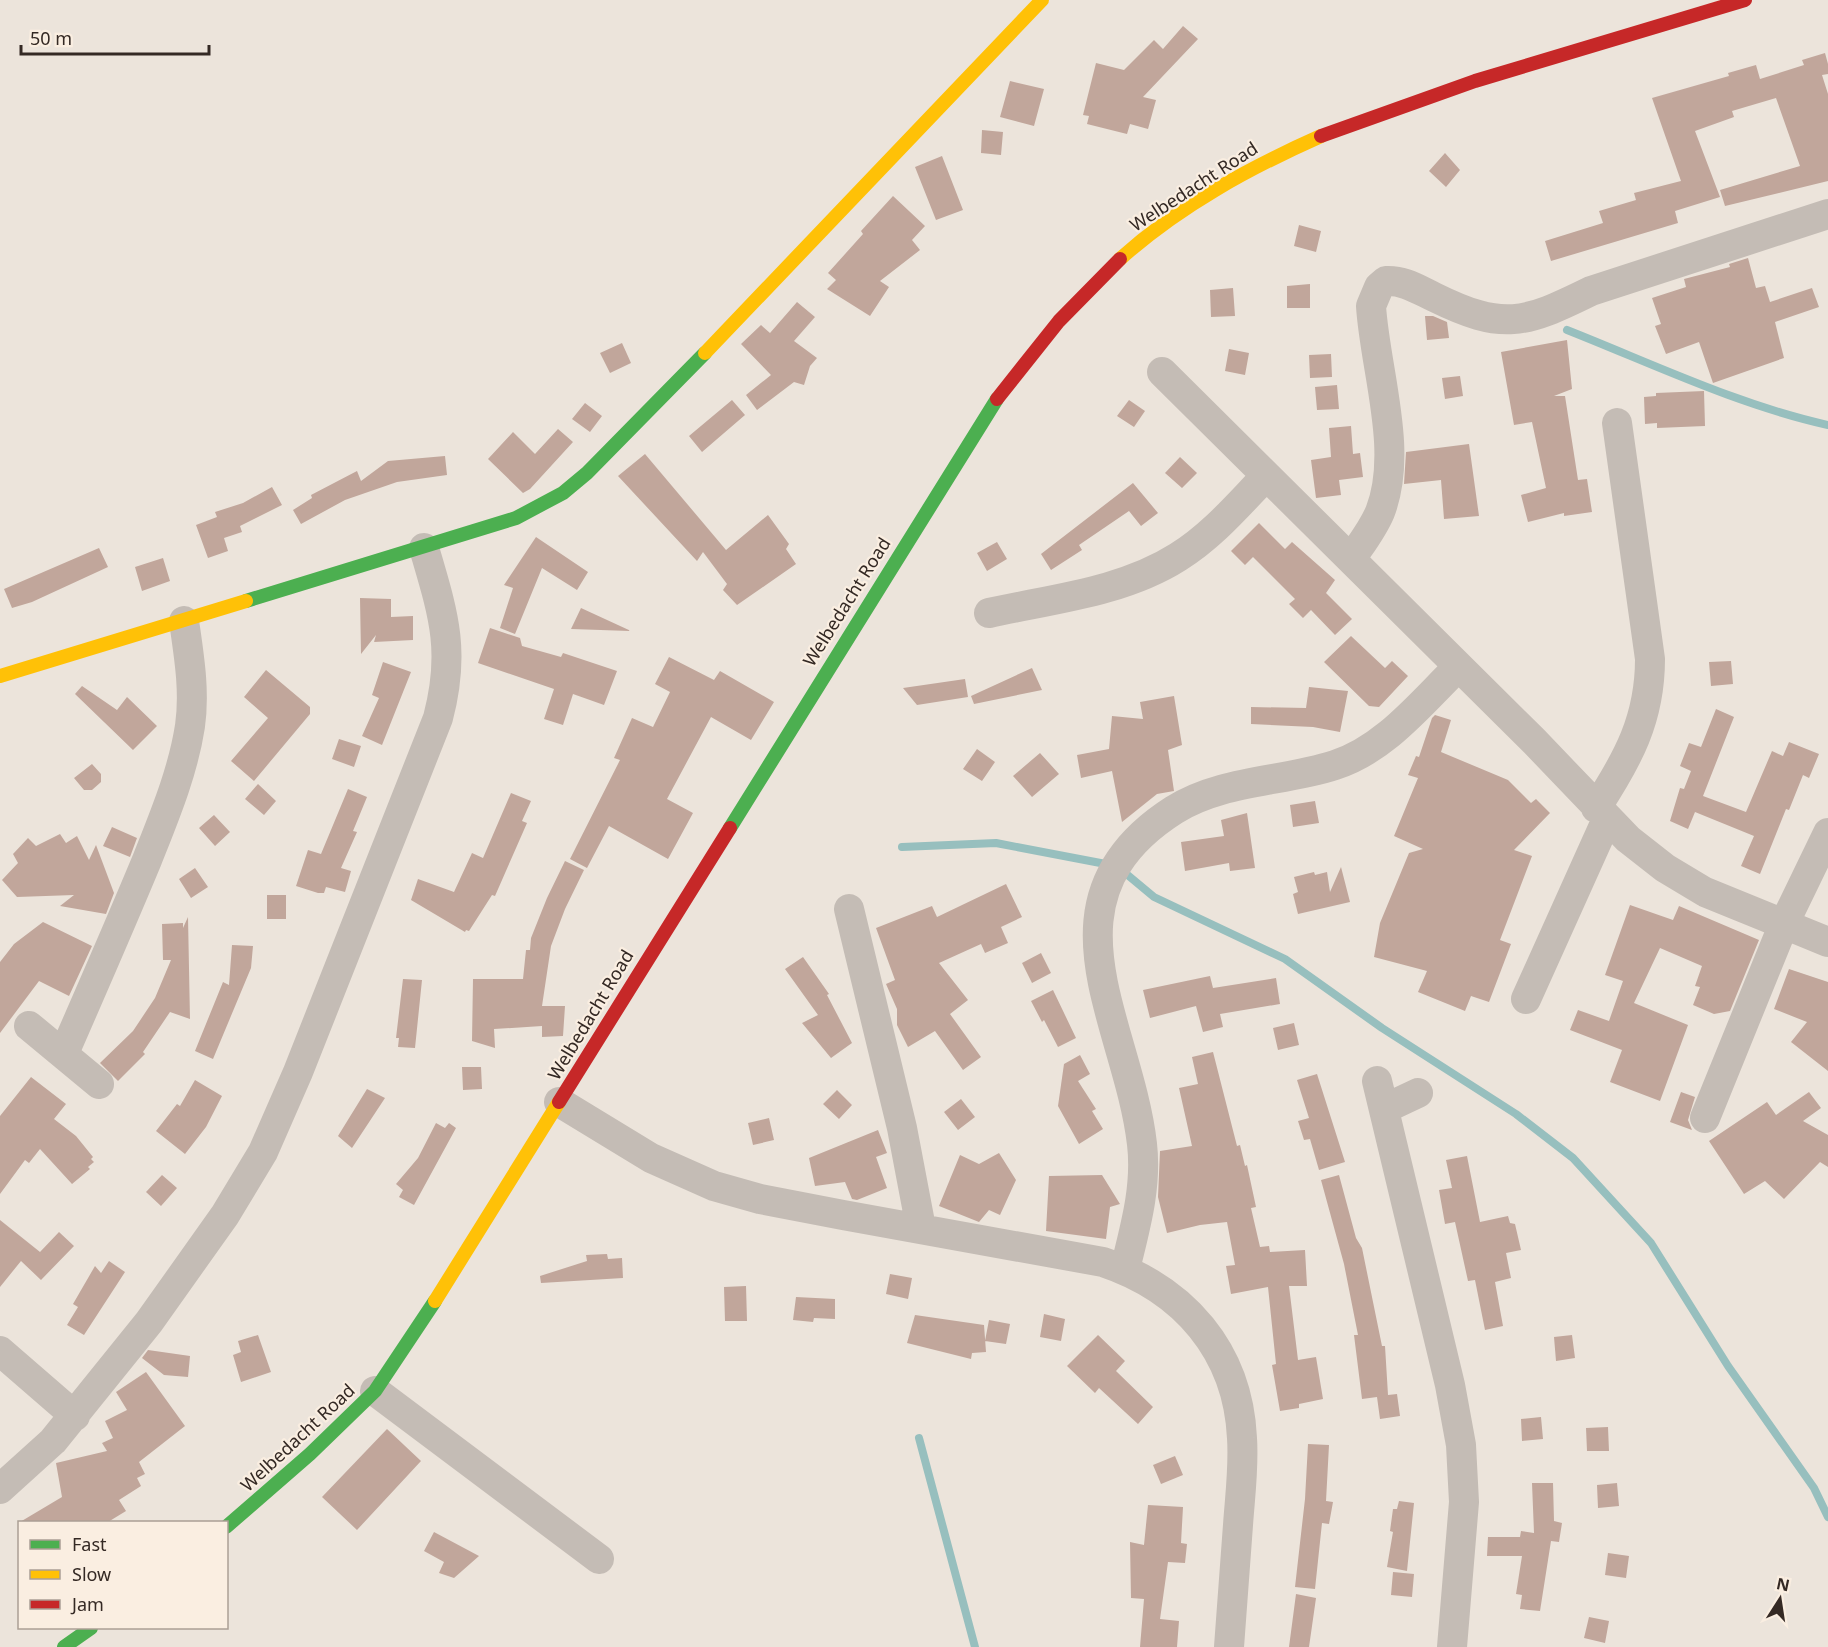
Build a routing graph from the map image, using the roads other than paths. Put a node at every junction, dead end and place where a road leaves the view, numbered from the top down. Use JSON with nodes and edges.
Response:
{"nodes":[{"id":1,"x":1042,"y":0,"type":"edge"},
{"id":2,"x":1745,"y":0,"type":"edge"},
{"id":3,"x":1828,"y":214,"type":"edge"},
{"id":4,"x":1162,"y":372,"type":"dead end"},
{"id":5,"x":1617,"y":423,"type":"dead end"},
{"id":6,"x":1266,"y":476,"type":"junction"},
{"id":7,"x":424,"y":548,"type":"junction"},
{"id":8,"x":1351,"y":559,"type":"junction"},
{"id":9,"x":989,"y":613,"type":"dead end"},
{"id":10,"x":184,"y":621,"type":"junction"},
{"id":11,"x":1458,"y":667,"type":"junction"},
{"id":12,"x":0,"y":676,"type":"edge"},
{"id":13,"x":1602,"y":813,"type":"junction"},
{"id":14,"x":1828,"y":833,"type":"edge"},
{"id":15,"x":849,"y":909,"type":"dead end"},
{"id":16,"x":1783,"y":926,"type":"junction"},
{"id":17,"x":1828,"y":942,"type":"edge"},
{"id":18,"x":1526,"y":999,"type":"dead end"},
{"id":19,"x":29,"y":1026,"type":"dead end"},
{"id":20,"x":64,"y":1053,"type":"junction"},
{"id":21,"x":99,"y":1084,"type":"dead end"},
{"id":22,"x":1418,"y":1094,"type":"dead end"},
{"id":23,"x":560,"y":1102,"type":"junction"},
{"id":24,"x":1705,"y":1118,"type":"dead end"},
{"id":25,"x":921,"y":1228,"type":"junction"},
{"id":26,"x":1125,"y":1269,"type":"junction"},
{"id":27,"x":0,"y":1351,"type":"edge"},
{"id":28,"x":375,"y":1391,"type":"junction"},
{"id":29,"x":75,"y":1416,"type":"junction"},
{"id":30,"x":0,"y":1489,"type":"edge"},
{"id":31,"x":228,"y":1525,"type":"edge"},
{"id":32,"x":599,"y":1559,"type":"dead end"},
{"id":33,"x":90,"y":1629,"type":"edge"},
{"id":34,"x":64,"y":1647,"type":"edge"},
{"id":35,"x":1228,"y":1647,"type":"edge"},
{"id":36,"x":1452,"y":1647,"type":"edge"}],
"edges":[{"from":1,"to":7,"type":"street"},
{"from":2,"to":23,"type":"street","name":"Welbedacht Road"},
{"from":3,"to":8,"type":"street"},
{"from":4,"to":6,"type":"street"},
{"from":5,"to":13,"type":"street"},
{"from":6,"to":8,"type":"street"},
{"from":6,"to":9,"type":"street"},
{"from":7,"to":10,"type":"street"},
{"from":7,"to":29,"type":"street"},
{"from":8,"to":11,"type":"street"},
{"from":10,"to":12,"type":"street"},
{"from":10,"to":20,"type":"street"},
{"from":11,"to":13,"type":"street"},
{"from":11,"to":26,"type":"street"},
{"from":13,"to":16,"type":"street"},
{"from":13,"to":18,"type":"street"},
{"from":14,"to":16,"type":"street"},
{"from":15,"to":25,"type":"street"},
{"from":16,"to":17,"type":"street"},
{"from":16,"to":24,"type":"street"},
{"from":19,"to":20,"type":"street"},
{"from":20,"to":21,"type":"street"},
{"from":22,"to":36,"type":"street"},
{"from":23,"to":25,"type":"street"},
{"from":23,"to":28,"type":"street","name":"Welbedacht Road"},
{"from":25,"to":26,"type":"street"},
{"from":26,"to":35,"type":"street"},
{"from":27,"to":29,"type":"street"},
{"from":28,"to":31,"type":"street","name":"Welbedacht Road"},
{"from":28,"to":32,"type":"street"},
{"from":29,"to":30,"type":"street"},
{"from":33,"to":34,"type":"street"}]}
